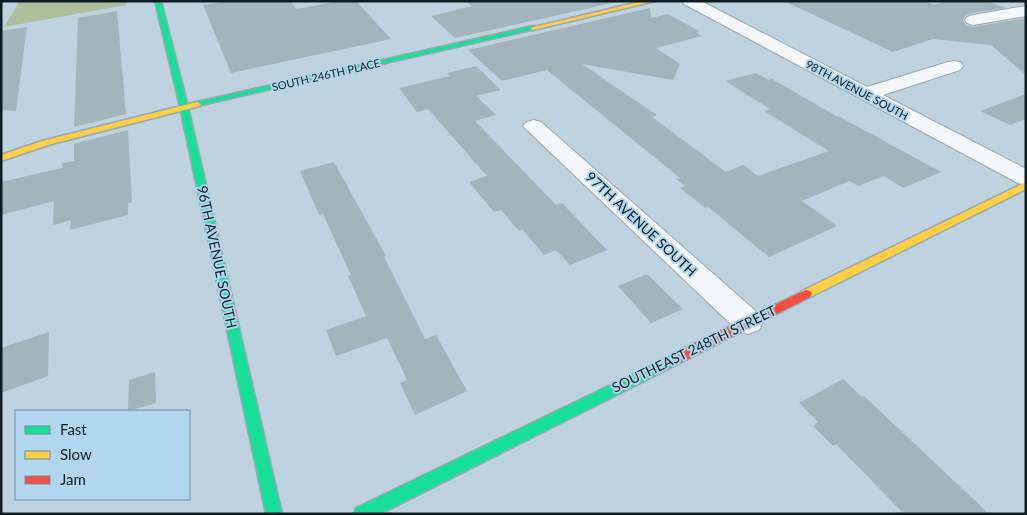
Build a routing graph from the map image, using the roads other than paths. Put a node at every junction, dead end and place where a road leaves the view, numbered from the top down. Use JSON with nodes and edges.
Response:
{"nodes":[{"id":1,"x":158,"y":1,"type":"edge"},
{"id":2,"x":652,"y":1,"type":"edge"},
{"id":3,"x":689,"y":1,"type":"edge"},
{"id":4,"x":1026,"y":11,"type":"edge"},
{"id":5,"x":972,"y":20,"type":"dead end"},
{"id":6,"x":954,"y":66,"type":"dead end"},
{"id":7,"x":865,"y":94,"type":"junction"},
{"id":8,"x":184,"y":108,"type":"junction"},
{"id":9,"x":534,"y":126,"type":"dead end"},
{"id":10,"x":1,"y":158,"type":"edge"},
{"id":11,"x":1026,"y":178,"type":"edge"},
{"id":12,"x":1026,"y":185,"type":"edge"},
{"id":13,"x":748,"y":322,"type":"junction"},
{"id":14,"x":274,"y":514,"type":"edge"},
{"id":15,"x":362,"y":514,"type":"edge"}],
"edges":[{"from":1,"to":8,"type":"street","name":"96TH AVENUE SOUTH"},
{"from":2,"to":8,"type":"street","name":"SOUTH 246TH PLACE"},
{"from":3,"to":7,"type":"street","name":"98TH AVENUE SOUTH"},
{"from":4,"to":5,"type":"street"},
{"from":6,"to":7,"type":"street"},
{"from":7,"to":11,"type":"street","name":"98TH AVENUE SOUTH"},
{"from":8,"to":10,"type":"street","name":"SOUTH 246TH PLACE"},
{"from":8,"to":14,"type":"street","name":"96TH AVENUE SOUTH"},
{"from":9,"to":13,"type":"street","name":"97TH AVENUE SOUTH"},
{"from":12,"to":13,"type":"street","name":"SOUTHEAST 248TH STREET"},
{"from":13,"to":15,"type":"street","name":"SOUTHEAST 248TH STREET"}]}
